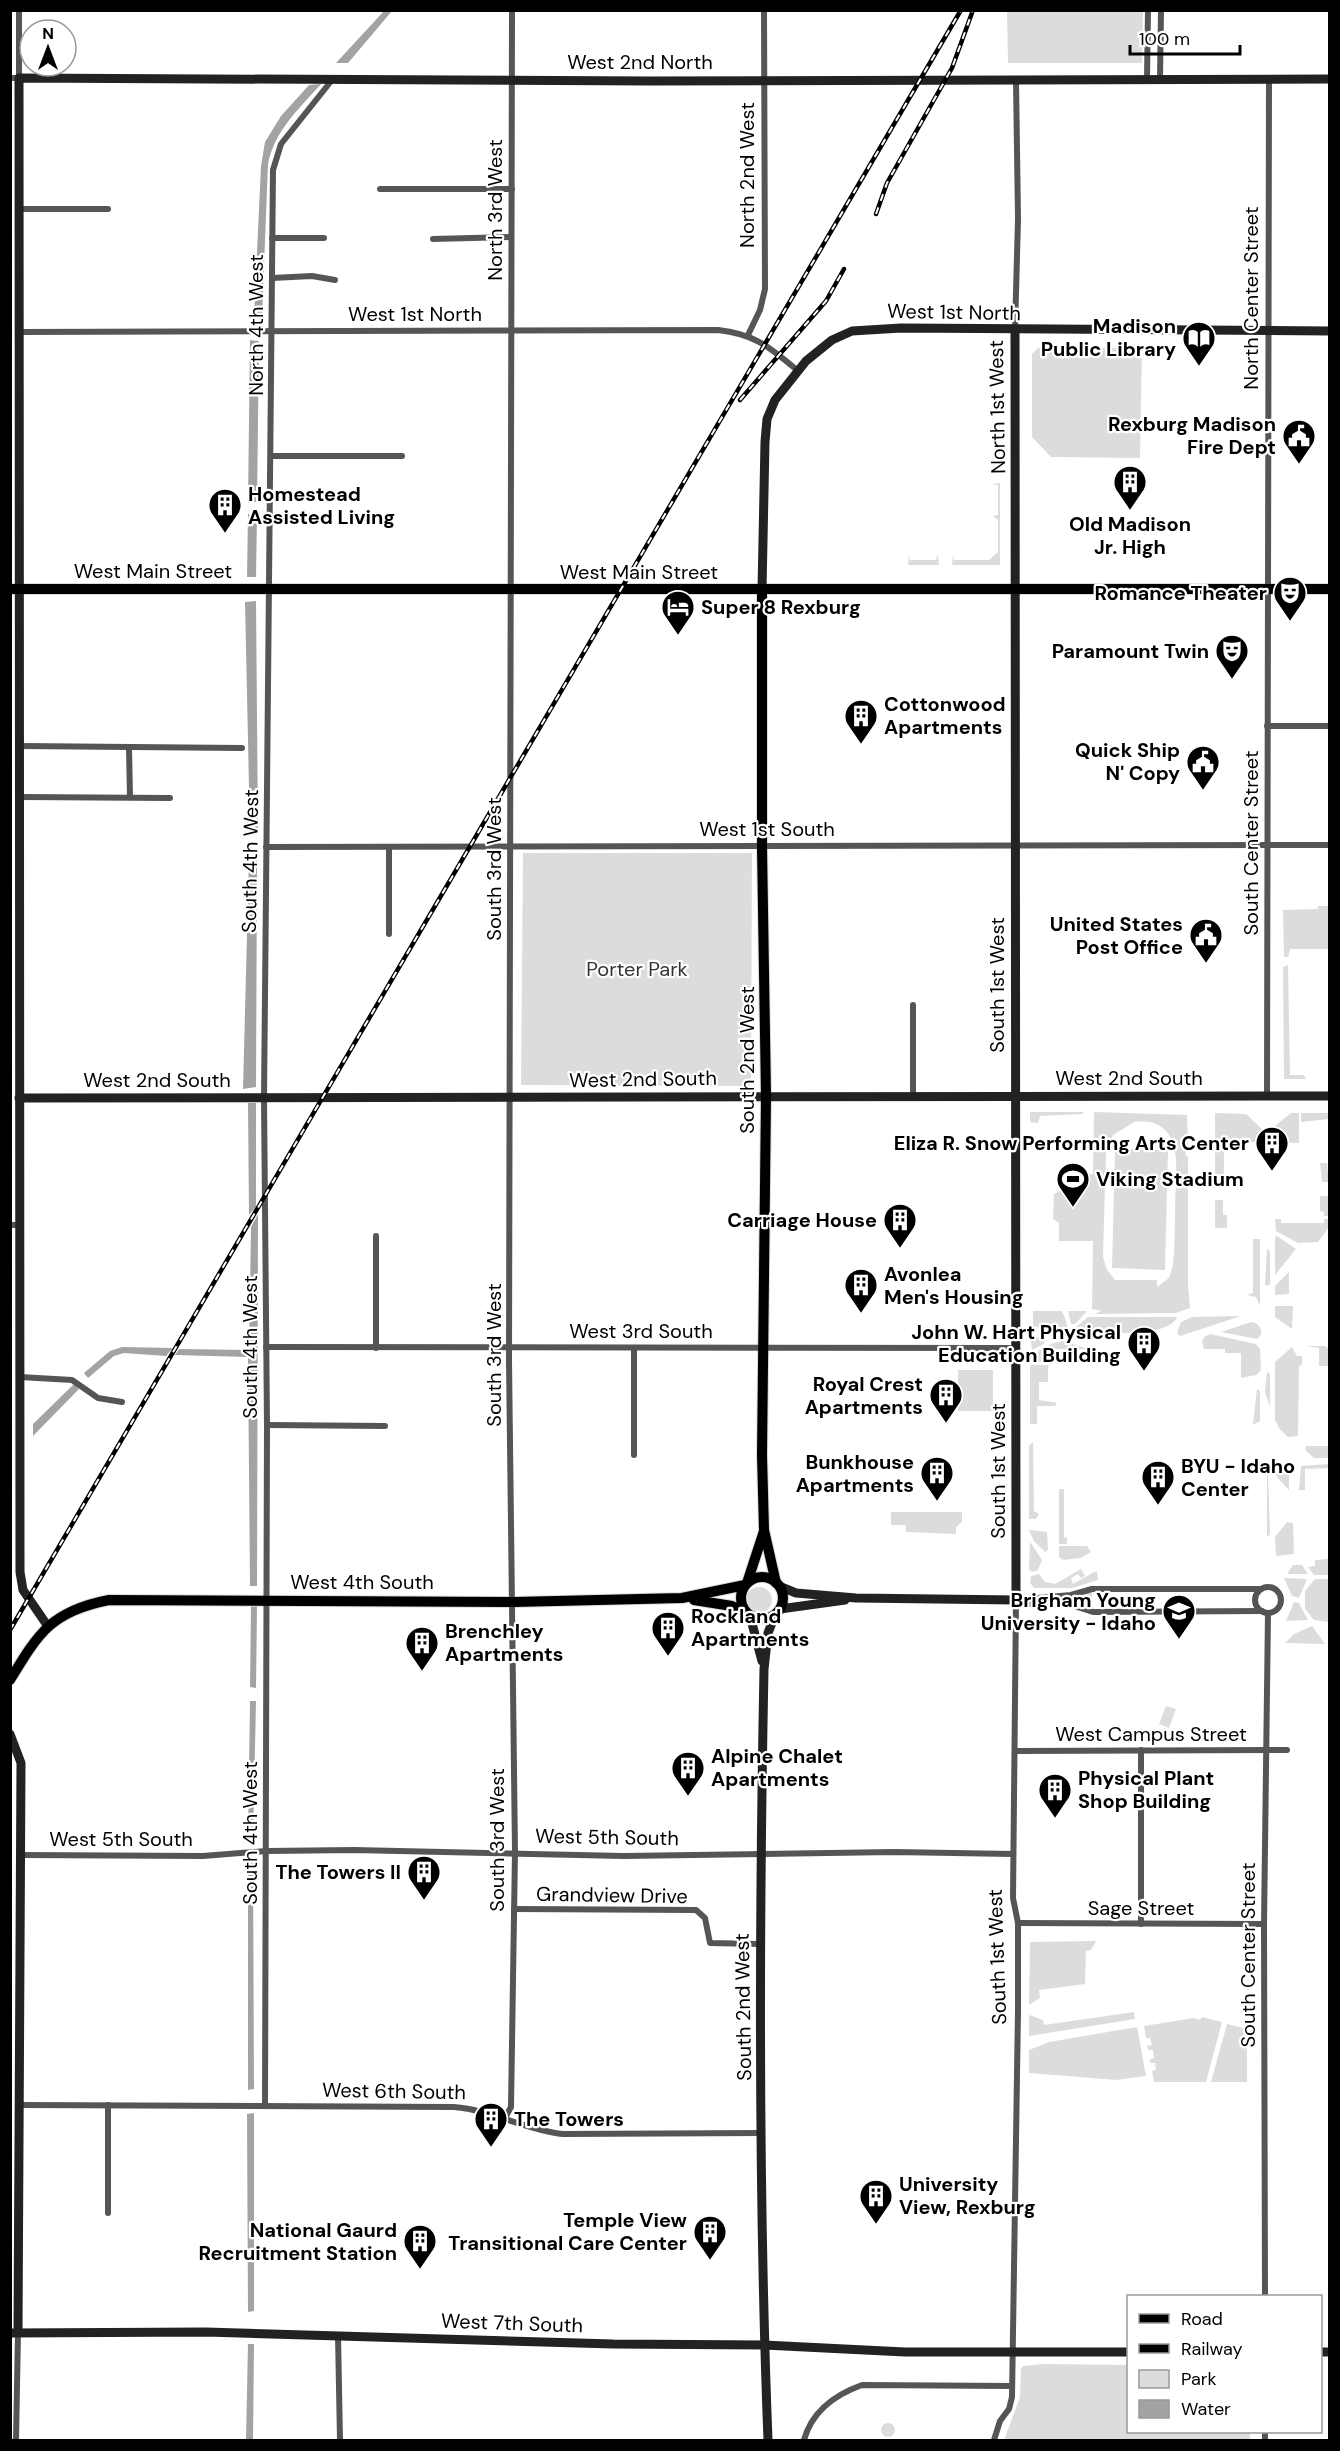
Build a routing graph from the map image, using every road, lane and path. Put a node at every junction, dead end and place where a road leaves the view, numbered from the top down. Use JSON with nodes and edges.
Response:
{"nodes":[{"id":1,"x":18,"y":10,"type":"edge"},
{"id":2,"x":512,"y":10,"type":"edge"},
{"id":3,"x":764,"y":10,"type":"edge"},
{"id":4,"x":1148,"y":10,"type":"edge"},
{"id":5,"x":1161,"y":10,"type":"edge"},
{"id":6,"x":15,"y":78,"type":"edge"},
{"id":7,"x":1148,"y":79,"type":"junction"},
{"id":8,"x":1160,"y":79,"type":"junction"},
{"id":9,"x":1269,"y":79,"type":"junction"},
{"id":10,"x":1329,"y":79,"type":"edge"},
{"id":11,"x":332,"y":80,"type":"junction"},
{"id":12,"x":512,"y":80,"type":"junction"},
{"id":13,"x":765,"y":80,"type":"junction"},
{"id":14,"x":1016,"y":80,"type":"junction"},
{"id":15,"x":380,"y":189,"type":"dead end"},
{"id":16,"x":512,"y":189,"type":"junction"},
{"id":17,"x":20,"y":209,"type":"junction"},
{"id":18,"x":108,"y":209,"type":"dead end"},
{"id":19,"x":511,"y":237,"type":"junction"},
{"id":20,"x":272,"y":238,"type":"junction"},
{"id":21,"x":324,"y":238,"type":"dead end"},
{"id":22,"x":433,"y":239,"type":"dead end"},
{"id":23,"x":272,"y":278,"type":"junction"},
{"id":24,"x":335,"y":280,"type":"dead end"},
{"id":25,"x":1015,"y":331,"type":"junction"},
{"id":26,"x":1267,"y":331,"type":"junction"},
{"id":27,"x":1329,"y":331,"type":"edge"},
{"id":28,"x":21,"y":332,"type":"junction"},
{"id":29,"x":272,"y":332,"type":"junction"},
{"id":30,"x":511,"y":332,"type":"junction"},
{"id":31,"x":748,"y":335,"type":"junction"},
{"id":32,"x":797,"y":370,"type":"junction"},
{"id":33,"x":271,"y":456,"type":"junction"},
{"id":34,"x":402,"y":456,"type":"dead end"},
{"id":35,"x":15,"y":589,"type":"edge"},
{"id":36,"x":268,"y":589,"type":"junction"},
{"id":37,"x":1016,"y":589,"type":"junction"},
{"id":38,"x":1267,"y":589,"type":"junction"},
{"id":39,"x":1329,"y":589,"type":"edge"},
{"id":40,"x":510,"y":590,"type":"junction"},
{"id":41,"x":762,"y":590,"type":"junction"},
{"id":42,"x":1267,"y":726,"type":"junction"},
{"id":43,"x":1329,"y":726,"type":"edge"},
{"id":44,"x":20,"y":746,"type":"junction"},
{"id":45,"x":129,"y":747,"type":"junction"},
{"id":46,"x":242,"y":748,"type":"dead end"},
{"id":47,"x":20,"y":797,"type":"junction"},
{"id":48,"x":130,"y":797,"type":"junction"},
{"id":49,"x":170,"y":798,"type":"dead end"},
{"id":50,"x":1268,"y":845,"type":"junction"},
{"id":51,"x":1329,"y":845,"type":"edge"},
{"id":52,"x":510,"y":846,"type":"junction"},
{"id":53,"x":1016,"y":846,"type":"junction"},
{"id":54,"x":266,"y":847,"type":"junction"},
{"id":55,"x":389,"y":847,"type":"junction"},
{"id":56,"x":762,"y":847,"type":"junction"},
{"id":57,"x":15,"y":932,"type":"edge"},
{"id":58,"x":389,"y":934,"type":"dead end"},
{"id":59,"x":913,"y":1005,"type":"dead end"},
{"id":60,"x":15,"y":1076,"type":"edge"},
{"id":61,"x":913,"y":1095,"type":"junction"},
{"id":62,"x":1016,"y":1095,"type":"junction"},
{"id":63,"x":766,"y":1096,"type":"junction"},
{"id":64,"x":1267,"y":1096,"type":"junction"},
{"id":65,"x":1329,"y":1096,"type":"edge"},
{"id":66,"x":19,"y":1098,"type":"junction"},
{"id":67,"x":264,"y":1098,"type":"junction"},
{"id":68,"x":510,"y":1099,"type":"junction"},
{"id":69,"x":15,"y":1225,"type":"edge"},
{"id":70,"x":376,"y":1236,"type":"dead end"},
{"id":71,"x":15,"y":1238,"type":"edge"},
{"id":72,"x":266,"y":1347,"type":"junction"},
{"id":73,"x":376,"y":1347,"type":"junction"},
{"id":74,"x":509,"y":1348,"type":"junction"},
{"id":75,"x":634,"y":1348,"type":"junction"},
{"id":76,"x":762,"y":1348,"type":"junction"},
{"id":77,"x":1016,"y":1348,"type":"junction"},
{"id":78,"x":20,"y":1377,"type":"junction"},
{"id":79,"x":122,"y":1402,"type":"dead end"},
{"id":80,"x":267,"y":1425,"type":"junction"},
{"id":81,"x":384,"y":1426,"type":"dead end"},
{"id":82,"x":634,"y":1455,"type":"dead end"},
{"id":83,"x":764,"y":1530,"type":"junction"},
{"id":84,"x":746,"y":1584,"type":"junction"},
{"id":85,"x":778,"y":1584,"type":"junction"},
{"id":86,"x":1261,"y":1589,"type":"junction"},
{"id":87,"x":682,"y":1598,"type":"junction"},
{"id":88,"x":856,"y":1598,"type":"junction"},
{"id":89,"x":266,"y":1600,"type":"junction"},
{"id":90,"x":1016,"y":1600,"type":"junction"},
{"id":91,"x":514,"y":1602,"type":"junction"},
{"id":92,"x":778,"y":1612,"type":"junction"},
{"id":93,"x":1265,"y":1612,"type":"junction"},
{"id":94,"x":748,"y":1614,"type":"junction"},
{"id":95,"x":48,"y":1625,"type":"junction"},
{"id":96,"x":764,"y":1669,"type":"junction"},
{"id":97,"x":10,"y":1680,"type":"edge"},
{"id":98,"x":10,"y":1734,"type":"edge"},
{"id":99,"x":1141,"y":1750,"type":"junction"},
{"id":100,"x":1266,"y":1750,"type":"junction"},
{"id":101,"x":1287,"y":1750,"type":"dead end"},
{"id":102,"x":1015,"y":1751,"type":"junction"},
{"id":103,"x":267,"y":1851,"type":"junction"},
{"id":104,"x":515,"y":1852,"type":"junction"},
{"id":105,"x":1013,"y":1854,"type":"junction"},
{"id":106,"x":20,"y":1855,"type":"junction"},
{"id":107,"x":760,"y":1855,"type":"junction"},
{"id":108,"x":513,"y":1909,"type":"junction"},
{"id":109,"x":1018,"y":1923,"type":"junction"},
{"id":110,"x":1141,"y":1924,"type":"junction"},
{"id":111,"x":1264,"y":1924,"type":"junction"},
{"id":112,"x":759,"y":1944,"type":"junction"},
{"id":113,"x":20,"y":2105,"type":"junction"},
{"id":114,"x":108,"y":2105,"type":"junction"},
{"id":115,"x":265,"y":2106,"type":"junction"},
{"id":116,"x":505,"y":2118,"type":"junction"},
{"id":117,"x":763,"y":2133,"type":"junction"},
{"id":118,"x":108,"y":2213,"type":"dead end"},
{"id":119,"x":1265,"y":2295,"type":"edge"},
{"id":120,"x":14,"y":2332,"type":"edge"},
{"id":121,"x":338,"y":2335,"type":"junction"},
{"id":122,"x":765,"y":2345,"type":"junction"},
{"id":123,"x":1013,"y":2352,"type":"junction"},
{"id":124,"x":1127,"y":2352,"type":"edge"},
{"id":125,"x":1012,"y":2386,"type":"junction"},
{"id":126,"x":16,"y":2440,"type":"edge"},
{"id":127,"x":340,"y":2440,"type":"edge"},
{"id":128,"x":768,"y":2440,"type":"edge"},
{"id":129,"x":804,"y":2440,"type":"edge"},
{"id":130,"x":994,"y":2440,"type":"edge"}],
"edges":[{"from":1,"to":6,"type":"street"},
{"from":2,"to":12,"type":"street","name":"North 3rd West"},
{"from":3,"to":13,"type":"street","name":"North 2nd West"},
{"from":4,"to":7,"type":"street"},
{"from":5,"to":8,"type":"street"},
{"from":6,"to":11,"type":"street","name":"West 2nd North"},
{"from":6,"to":17,"type":"street"},
{"from":7,"to":8,"type":"street","name":"West 2nd North"},
{"from":7,"to":14,"type":"street","name":"West 2nd North"},
{"from":8,"to":9,"type":"street","name":"West 2nd North"},
{"from":9,"to":10,"type":"street","name":"West 2nd North"},
{"from":9,"to":26,"type":"street","name":"North Center Street"},
{"from":11,"to":12,"type":"street","name":"West 2nd North"},
{"from":11,"to":20,"type":"street","name":"North 4th West"},
{"from":12,"to":13,"type":"street","name":"West 2nd North"},
{"from":12,"to":16,"type":"street","name":"North 3rd West"},
{"from":13,"to":14,"type":"street","name":"West 2nd North"},
{"from":13,"to":31,"type":"street","name":"North 2nd West"},
{"from":14,"to":25,"type":"street","name":"North 1st West"},
{"from":15,"to":16,"type":"street"},
{"from":16,"to":19,"type":"street","name":"North 3rd West"},
{"from":17,"to":18,"type":"street"},
{"from":17,"to":28,"type":"street"},
{"from":19,"to":22,"type":"street"},
{"from":19,"to":30,"type":"street","name":"North 3rd West"},
{"from":20,"to":21,"type":"street"},
{"from":20,"to":23,"type":"street","name":"North 4th West"},
{"from":23,"to":24,"type":"street"},
{"from":23,"to":29,"type":"street","name":"North 4th West"},
{"from":25,"to":26,"type":"street","name":"West 1st North"},
{"from":25,"to":32,"type":"street","name":"West 1st North"},
{"from":25,"to":37,"type":"street","name":"North 1st West"},
{"from":26,"to":27,"type":"street","name":"West 1st North"},
{"from":26,"to":38,"type":"street","name":"North Center Street"},
{"from":28,"to":29,"type":"street","name":"West 1st North"},
{"from":28,"to":35,"type":"street"},
{"from":29,"to":30,"type":"street","name":"West 1st North"},
{"from":29,"to":33,"type":"street","name":"North 4th West"},
{"from":30,"to":31,"type":"street","name":"West 1st North"},
{"from":30,"to":40,"type":"street","name":"North 3rd West"},
{"from":31,"to":32,"type":"street","name":"West 1st North"},
{"from":32,"to":41,"type":"street","name":"West 1st North"},
{"from":33,"to":34,"type":"street"},
{"from":33,"to":36,"type":"street","name":"North 4th West"},
{"from":35,"to":36,"type":"main road","name":"West Main Street"},
{"from":35,"to":44,"type":"street"},
{"from":36,"to":40,"type":"main road","name":"West Main Street"},
{"from":36,"to":54,"type":"street","name":"South 4th West"},
{"from":37,"to":38,"type":"main road","name":"West Main Street"},
{"from":37,"to":41,"type":"main road","name":"West Main Street"},
{"from":37,"to":53,"type":"street","name":"South 1st West"},
{"from":38,"to":39,"type":"main road","name":"West Main Street"},
{"from":38,"to":42,"type":"street","name":"South Center Street"},
{"from":40,"to":41,"type":"main road","name":"West Main Street"},
{"from":40,"to":52,"type":"street","name":"South 3rd West"},
{"from":41,"to":56,"type":"main road","name":"South 2nd West"},
{"from":42,"to":43,"type":"street"},
{"from":42,"to":50,"type":"street","name":"South Center Street"},
{"from":44,"to":45,"type":"street"},
{"from":44,"to":47,"type":"street"},
{"from":45,"to":46,"type":"street"},
{"from":45,"to":48,"type":"street"},
{"from":47,"to":48,"type":"street"},
{"from":47,"to":57,"type":"street"},
{"from":48,"to":49,"type":"street"},
{"from":50,"to":51,"type":"street","name":"West 1st South"},
{"from":50,"to":53,"type":"street","name":"West 1st South"},
{"from":50,"to":64,"type":"street","name":"South Center Street"},
{"from":52,"to":55,"type":"street","name":"West 1st South"},
{"from":52,"to":56,"type":"street","name":"West 1st South"},
{"from":52,"to":68,"type":"street","name":"South 3rd West"},
{"from":53,"to":56,"type":"street","name":"West 1st South"},
{"from":53,"to":62,"type":"street","name":"South 1st West"},
{"from":54,"to":55,"type":"street","name":"West 1st South"},
{"from":54,"to":67,"type":"street","name":"South 4th West"},
{"from":55,"to":58,"type":"street"},
{"from":56,"to":63,"type":"main road","name":"South 2nd West"},
{"from":57,"to":60,"type":"street"},
{"from":59,"to":61,"type":"street"},
{"from":60,"to":66,"type":"street"},
{"from":61,"to":62,"type":"street","name":"West 2nd South"},
{"from":61,"to":63,"type":"street","name":"West 2nd South"},
{"from":62,"to":64,"type":"street","name":"West 2nd South"},
{"from":62,"to":77,"type":"street","name":"South 1st West"},
{"from":63,"to":68,"type":"street","name":"West 2nd South"},
{"from":63,"to":76,"type":"main road","name":"South 2nd West"},
{"from":64,"to":65,"type":"street","name":"West 2nd South"},
{"from":66,"to":67,"type":"street","name":"West 2nd South"},
{"from":66,"to":69,"type":"street"},
{"from":67,"to":68,"type":"street","name":"West 2nd South"},
{"from":67,"to":72,"type":"street","name":"South 4th West"},
{"from":68,"to":74,"type":"street","name":"South 3rd West"},
{"from":69,"to":71,"type":"street"},
{"from":70,"to":73,"type":"street"},
{"from":71,"to":78,"type":"street"},
{"from":72,"to":73,"type":"street","name":"West 3rd South"},
{"from":72,"to":80,"type":"street","name":"South 4th West"},
{"from":73,"to":74,"type":"street","name":"West 3rd South"},
{"from":74,"to":75,"type":"street","name":"West 3rd South"},
{"from":74,"to":91,"type":"street","name":"South 3rd West"},
{"from":75,"to":76,"type":"street","name":"West 3rd South"},
{"from":75,"to":82,"type":"street"},
{"from":76,"to":77,"type":"street","name":"West 3rd South"},
{"from":76,"to":83,"type":"main road","name":"South 2nd West"},
{"from":77,"to":90,"type":"street","name":"South 1st West"},
{"from":78,"to":79,"type":"street"},
{"from":78,"to":95,"type":"street"},
{"from":80,"to":81,"type":"street"},
{"from":80,"to":89,"type":"street","name":"South 4th West"},
{"from":83,"to":84,"type":"main road","name":"South 2nd West"},
{"from":83,"to":85,"type":"main road","name":"South 2nd West"},
{"from":84,"to":85,"type":"main road"},
{"from":84,"to":87,"type":"main road","name":"West 4th South"},
{"from":84,"to":94,"type":"main road"},
{"from":85,"to":88,"type":"street"},
{"from":85,"to":92,"type":"main road"},
{"from":86,"to":90,"type":"street"},
{"from":86,"to":93,"type":"street"},
{"from":86,"to":93,"type":"street"},
{"from":87,"to":91,"type":"main road","name":"West 4th South"},
{"from":87,"to":94,"type":"main road","name":"West 4th South"},
{"from":88,"to":90,"type":"street"},
{"from":88,"to":92,"type":"street"},
{"from":89,"to":91,"type":"main road","name":"West 4th South"},
{"from":89,"to":95,"type":"main road","name":"West 4th South"},
{"from":89,"to":103,"type":"street","name":"South 4th West"},
{"from":90,"to":93,"type":"street"},
{"from":90,"to":102,"type":"street","name":"South 1st West"},
{"from":91,"to":104,"type":"street","name":"South 3rd West"},
{"from":92,"to":94,"type":"main road"},
{"from":92,"to":96,"type":"street","name":"South 2nd West"},
{"from":93,"to":100,"type":"street","name":"South Center Street"},
{"from":94,"to":96,"type":"street","name":"South 2nd West"},
{"from":95,"to":97,"type":"main road"},
{"from":96,"to":107,"type":"street","name":"South 2nd West"},
{"from":98,"to":106,"type":"street"},
{"from":99,"to":100,"type":"street","name":"West Campus Street"},
{"from":99,"to":102,"type":"street","name":"West Campus Street"},
{"from":99,"to":110,"type":"street"},
{"from":100,"to":101,"type":"street","name":"West Campus Street"},
{"from":100,"to":111,"type":"street","name":"South Center Street"},
{"from":102,"to":105,"type":"street","name":"South 1st West"},
{"from":103,"to":104,"type":"street","name":"West 5th South"},
{"from":103,"to":106,"type":"street","name":"West 5th South"},
{"from":103,"to":115,"type":"street","name":"South 4th West"},
{"from":104,"to":107,"type":"street","name":"West 5th South"},
{"from":104,"to":108,"type":"street","name":"South 3rd West"},
{"from":105,"to":107,"type":"street","name":"West 5th South"},
{"from":105,"to":109,"type":"street","name":"South 1st West"},
{"from":106,"to":113,"type":"street"},
{"from":107,"to":112,"type":"street","name":"South 2nd West"},
{"from":108,"to":112,"type":"street","name":"Grandview Drive"},
{"from":108,"to":116,"type":"street","name":"South 3rd West"},
{"from":109,"to":110,"type":"street","name":"Sage Street"},
{"from":109,"to":123,"type":"street","name":"South 1st West"},
{"from":110,"to":111,"type":"street","name":"Sage Street"},
{"from":111,"to":119,"type":"street","name":"South Center Street"},
{"from":112,"to":117,"type":"street","name":"South 2nd West"},
{"from":113,"to":114,"type":"street","name":"West 6th South"},
{"from":113,"to":120,"type":"street"},
{"from":114,"to":115,"type":"street","name":"West 6th South"},
{"from":114,"to":118,"type":"street"},
{"from":115,"to":116,"type":"street","name":"West 6th South"},
{"from":116,"to":117,"type":"street","name":"West 6th South"},
{"from":117,"to":122,"type":"street","name":"South 2nd West"},
{"from":120,"to":121,"type":"street","name":"West 7th South"},
{"from":120,"to":126,"type":"street"},
{"from":121,"to":122,"type":"street","name":"West 7th South"},
{"from":121,"to":127,"type":"street"},
{"from":122,"to":123,"type":"street","name":"West 7th South"},
{"from":122,"to":128,"type":"street","name":"South 2nd West"},
{"from":123,"to":124,"type":"street","name":"West 7th South"},
{"from":123,"to":125,"type":"street","name":"South 1st West"},
{"from":125,"to":129,"type":"street"},
{"from":125,"to":130,"type":"street","name":"South 1st West"}]}
